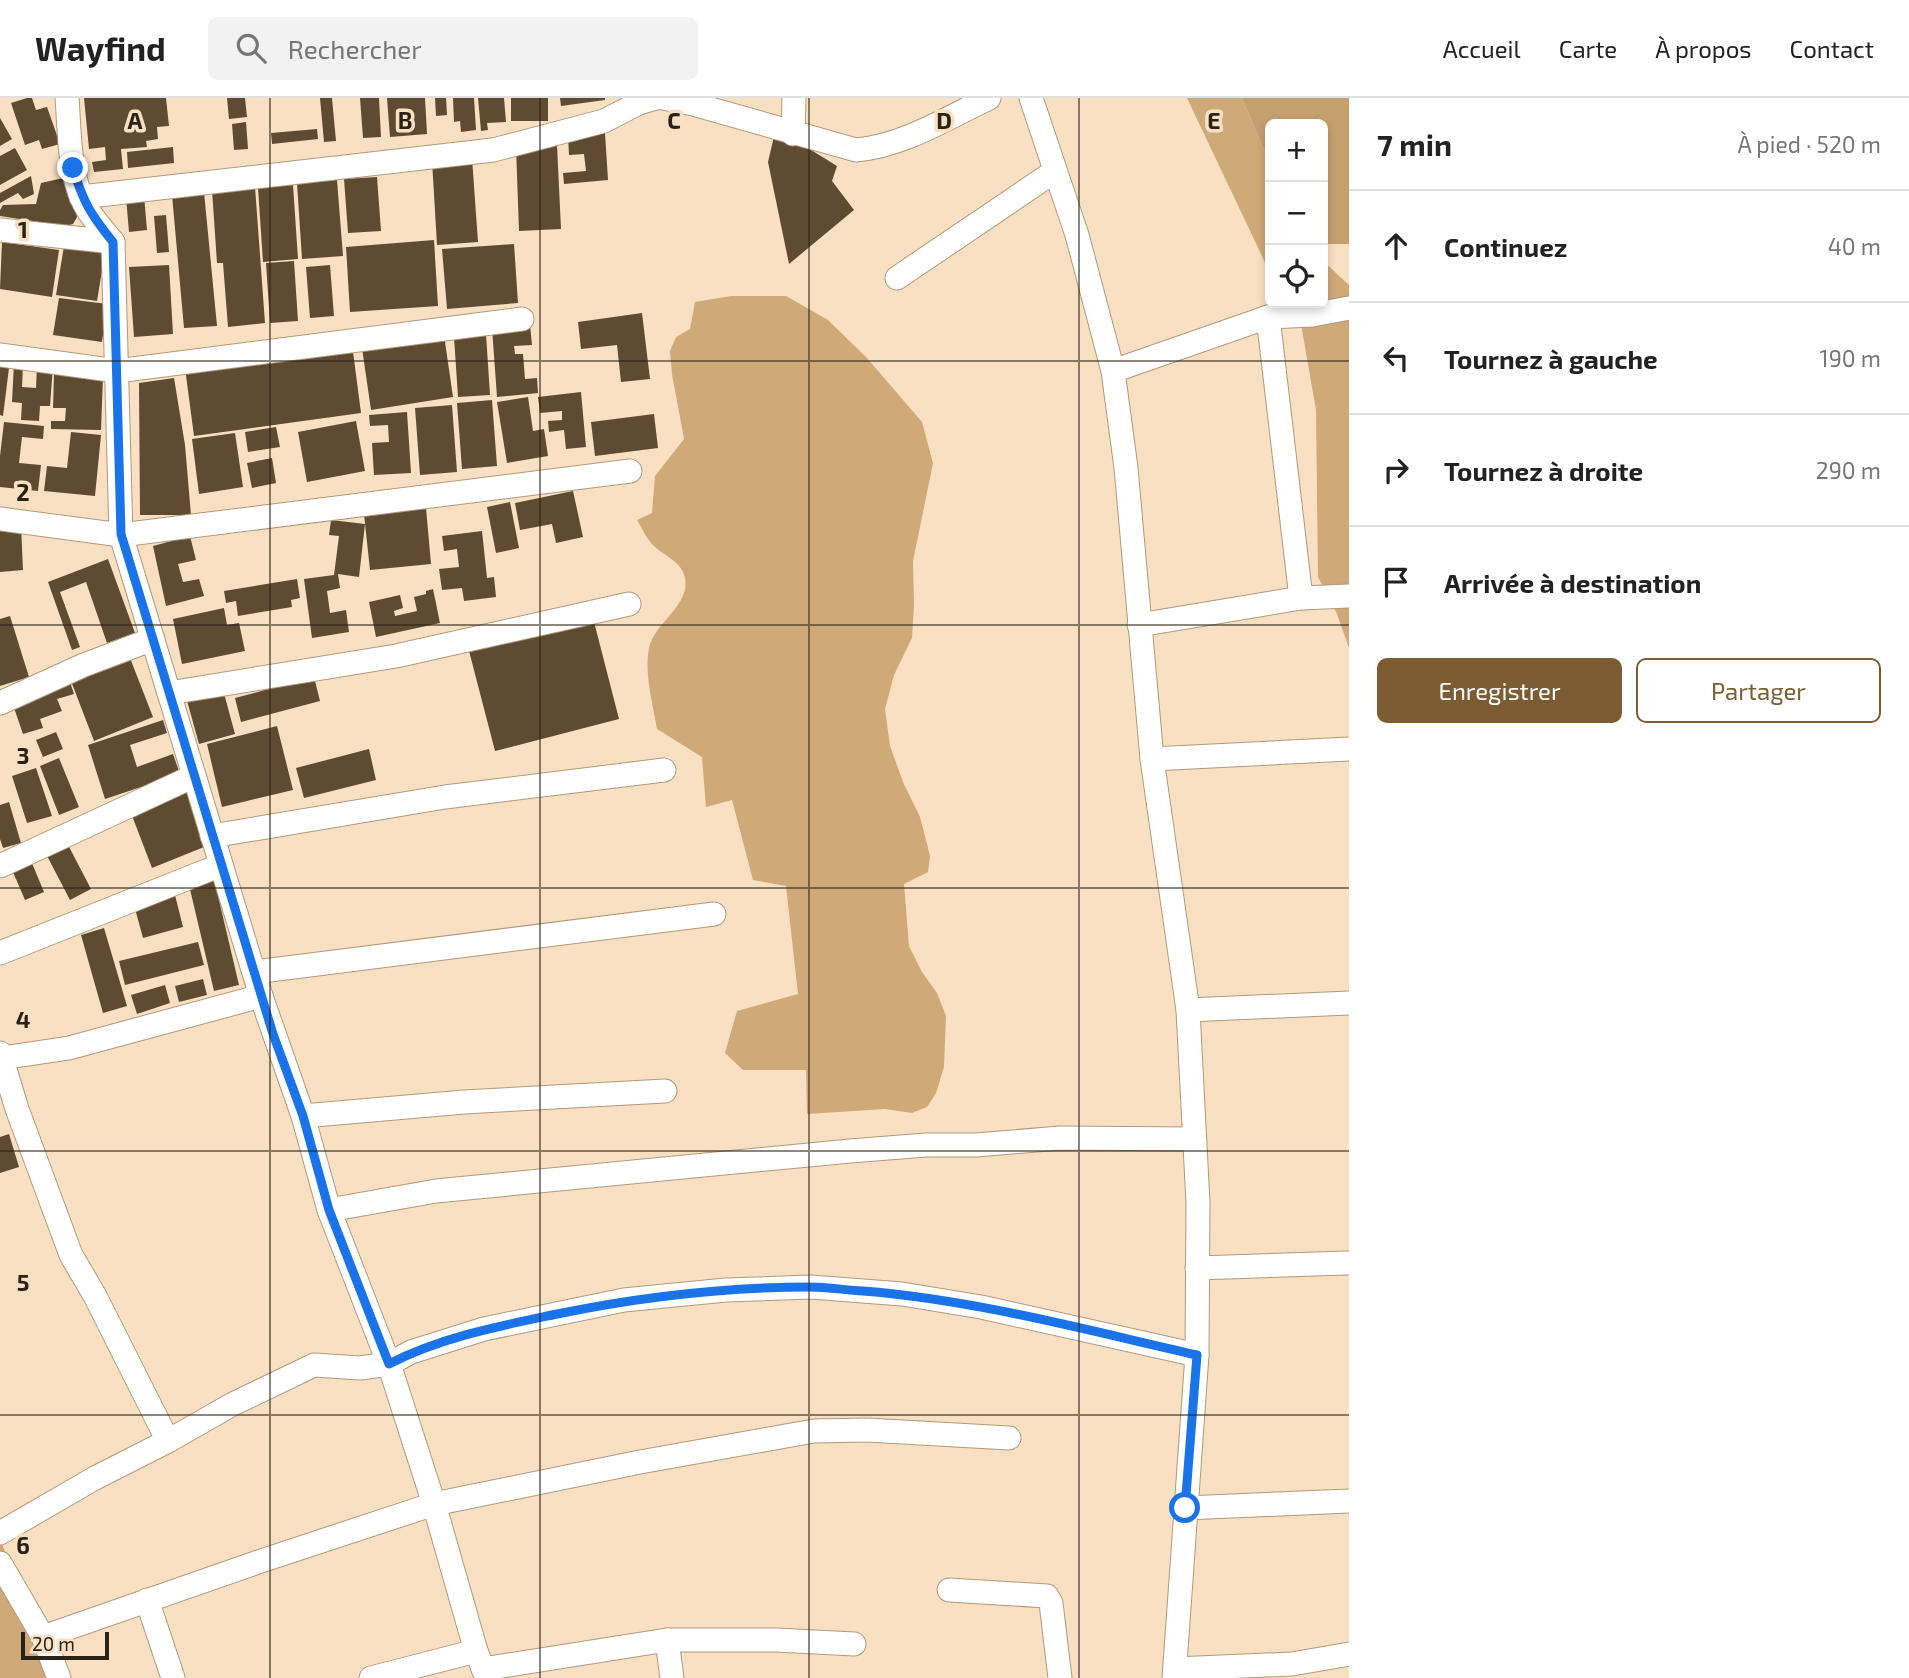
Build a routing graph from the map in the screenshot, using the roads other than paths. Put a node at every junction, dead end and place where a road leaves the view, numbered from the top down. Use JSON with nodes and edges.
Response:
{"nodes":[{"id":1,"x":67,"y":98,"type":"edge"},
{"id":2,"x":654,"y":98,"type":"edge"},
{"id":3,"x":794,"y":98,"type":"edge"},
{"id":4,"x":989,"y":98,"type":"edge"},
{"id":5,"x":1031,"y":98,"type":"edge"},
{"id":6,"x":793,"y":134,"type":"junction"},
{"id":7,"x":1055,"y":171,"type":"junction"},
{"id":8,"x":81,"y":197,"type":"junction"},
{"id":9,"x":0,"y":230,"type":"edge"},
{"id":10,"x":113,"y":242,"type":"junction"},
{"id":11,"x":897,"y":278,"type":"dead end"},
{"id":12,"x":1349,"y":308,"type":"edge"},
{"id":13,"x":1268,"y":317,"type":"junction"},
{"id":14,"x":522,"y":319,"type":"dead end"},
{"id":15,"x":0,"y":355,"type":"edge"},
{"id":16,"x":117,"y":371,"type":"junction"},
{"id":17,"x":1113,"y":371,"type":"junction"},
{"id":18,"x":630,"y":471,"type":"dead end"},
{"id":19,"x":0,"y":519,"type":"edge"},
{"id":20,"x":121,"y":534,"type":"junction"},
{"id":21,"x":1349,"y":596,"type":"edge"},
{"id":22,"x":1301,"y":598,"type":"junction"},
{"id":23,"x":629,"y":604,"type":"dead end"},
{"id":24,"x":1139,"y":625,"type":"junction"},
{"id":25,"x":153,"y":639,"type":"junction"},
{"id":26,"x":169,"y":693,"type":"junction"},
{"id":27,"x":0,"y":703,"type":"edge"},
{"id":28,"x":1349,"y":749,"type":"edge"},
{"id":29,"x":1152,"y":759,"type":"junction"},
{"id":30,"x":664,"y":770,"type":"dead end"},
{"id":31,"x":194,"y":776,"type":"junction"},
{"id":32,"x":212,"y":836,"type":"junction"},
{"id":33,"x":220,"y":865,"type":"junction"},
{"id":34,"x":0,"y":866,"type":"edge"},
{"id":35,"x":714,"y":914,"type":"dead end"},
{"id":36,"x":0,"y":953,"type":"edge"},
{"id":37,"x":254,"y":972,"type":"junction"},
{"id":38,"x":261,"y":996,"type":"junction"},
{"id":39,"x":1349,"y":1003,"type":"edge"},
{"id":40,"x":1188,"y":1010,"type":"junction"},
{"id":41,"x":1,"y":1055,"type":"edge"},
{"id":42,"x":665,"y":1091,"type":"dead end"},
{"id":43,"x":8,"y":1112,"type":"edge"},
{"id":44,"x":303,"y":1116,"type":"junction"},
{"id":45,"x":1194,"y":1139,"type":"junction"},
{"id":46,"x":329,"y":1210,"type":"junction"},
{"id":47,"x":1346,"y":1263,"type":"dead end"},
{"id":48,"x":1197,"y":1268,"type":"junction"},
{"id":49,"x":1197,"y":1355,"type":"junction"},
{"id":50,"x":389,"y":1364,"type":"junction"},
{"id":51,"x":1009,"y":1438,"type":"dead end"},
{"id":52,"x":168,"y":1441,"type":"junction"},
{"id":53,"x":1349,"y":1502,"type":"edge"},
{"id":54,"x":434,"y":1504,"type":"junction"},
{"id":55,"x":1185,"y":1508,"type":"junction"},
{"id":56,"x":0,"y":1533,"type":"edge"},
{"id":57,"x":0,"y":1563,"type":"edge"},
{"id":58,"x":949,"y":1590,"type":"dead end"},
{"id":59,"x":147,"y":1600,"type":"junction"},
{"id":60,"x":43,"y":1637,"type":"junction"},
{"id":61,"x":667,"y":1640,"type":"junction"},
{"id":62,"x":854,"y":1644,"type":"dead end"},
{"id":63,"x":1349,"y":1654,"type":"edge"},
{"id":64,"x":482,"y":1666,"type":"edge"},
{"id":65,"x":1174,"y":1673,"type":"edge"},
{"id":66,"x":60,"y":1678,"type":"edge"},
{"id":67,"x":173,"y":1678,"type":"edge"},
{"id":68,"x":371,"y":1678,"type":"edge"},
{"id":69,"x":672,"y":1678,"type":"edge"},
{"id":70,"x":1060,"y":1678,"type":"edge"}],
"edges":[{"from":1,"to":8,"type":"street"},
{"from":2,"to":6,"type":"street"},
{"from":2,"to":8,"type":"street"},
{"from":3,"to":6,"type":"street"},
{"from":4,"to":6,"type":"street"},
{"from":5,"to":7,"type":"street"},
{"from":7,"to":11,"type":"street"},
{"from":7,"to":17,"type":"street"},
{"from":8,"to":10,"type":"street"},
{"from":9,"to":10,"type":"street"},
{"from":10,"to":16,"type":"street"},
{"from":12,"to":13,"type":"street"},
{"from":13,"to":17,"type":"street"},
{"from":13,"to":22,"type":"street"},
{"from":14,"to":16,"type":"street"},
{"from":15,"to":16,"type":"street"},
{"from":16,"to":20,"type":"street"},
{"from":17,"to":24,"type":"street"},
{"from":18,"to":20,"type":"street"},
{"from":19,"to":20,"type":"street"},
{"from":20,"to":25,"type":"street"},
{"from":21,"to":22,"type":"street"},
{"from":22,"to":24,"type":"street"},
{"from":23,"to":26,"type":"street"},
{"from":24,"to":29,"type":"street"},
{"from":25,"to":26,"type":"street"},
{"from":25,"to":27,"type":"street"},
{"from":26,"to":31,"type":"street"},
{"from":28,"to":29,"type":"street"},
{"from":29,"to":40,"type":"street"},
{"from":30,"to":32,"type":"street"},
{"from":31,"to":32,"type":"street"},
{"from":31,"to":34,"type":"street"},
{"from":32,"to":33,"type":"street"},
{"from":33,"to":36,"type":"street"},
{"from":33,"to":37,"type":"street"},
{"from":35,"to":37,"type":"street"},
{"from":37,"to":38,"type":"street"},
{"from":38,"to":41,"type":"street"},
{"from":38,"to":44,"type":"street"},
{"from":39,"to":40,"type":"street"},
{"from":40,"to":45,"type":"street"},
{"from":41,"to":43,"type":"street"},
{"from":42,"to":44,"type":"street"},
{"from":43,"to":52,"type":"street"},
{"from":44,"to":46,"type":"street"},
{"from":45,"to":46,"type":"street"},
{"from":45,"to":48,"type":"street"},
{"from":46,"to":50,"type":"street"},
{"from":47,"to":48,"type":"street"},
{"from":48,"to":49,"type":"street"},
{"from":49,"to":50,"type":"street"},
{"from":49,"to":55,"type":"street"},
{"from":50,"to":52,"type":"street"},
{"from":50,"to":54,"type":"street"},
{"from":51,"to":54,"type":"street"},
{"from":52,"to":56,"type":"street"},
{"from":53,"to":55,"type":"street"},
{"from":54,"to":59,"type":"street"},
{"from":54,"to":64,"type":"street"},
{"from":55,"to":65,"type":"street"},
{"from":57,"to":60,"type":"street"},
{"from":58,"to":70,"type":"street"},
{"from":59,"to":60,"type":"street"},
{"from":59,"to":67,"type":"street"},
{"from":60,"to":66,"type":"street"},
{"from":61,"to":62,"type":"street"},
{"from":61,"to":64,"type":"street"},
{"from":61,"to":69,"type":"street"},
{"from":63,"to":65,"type":"street"},
{"from":64,"to":68,"type":"street"}]}
